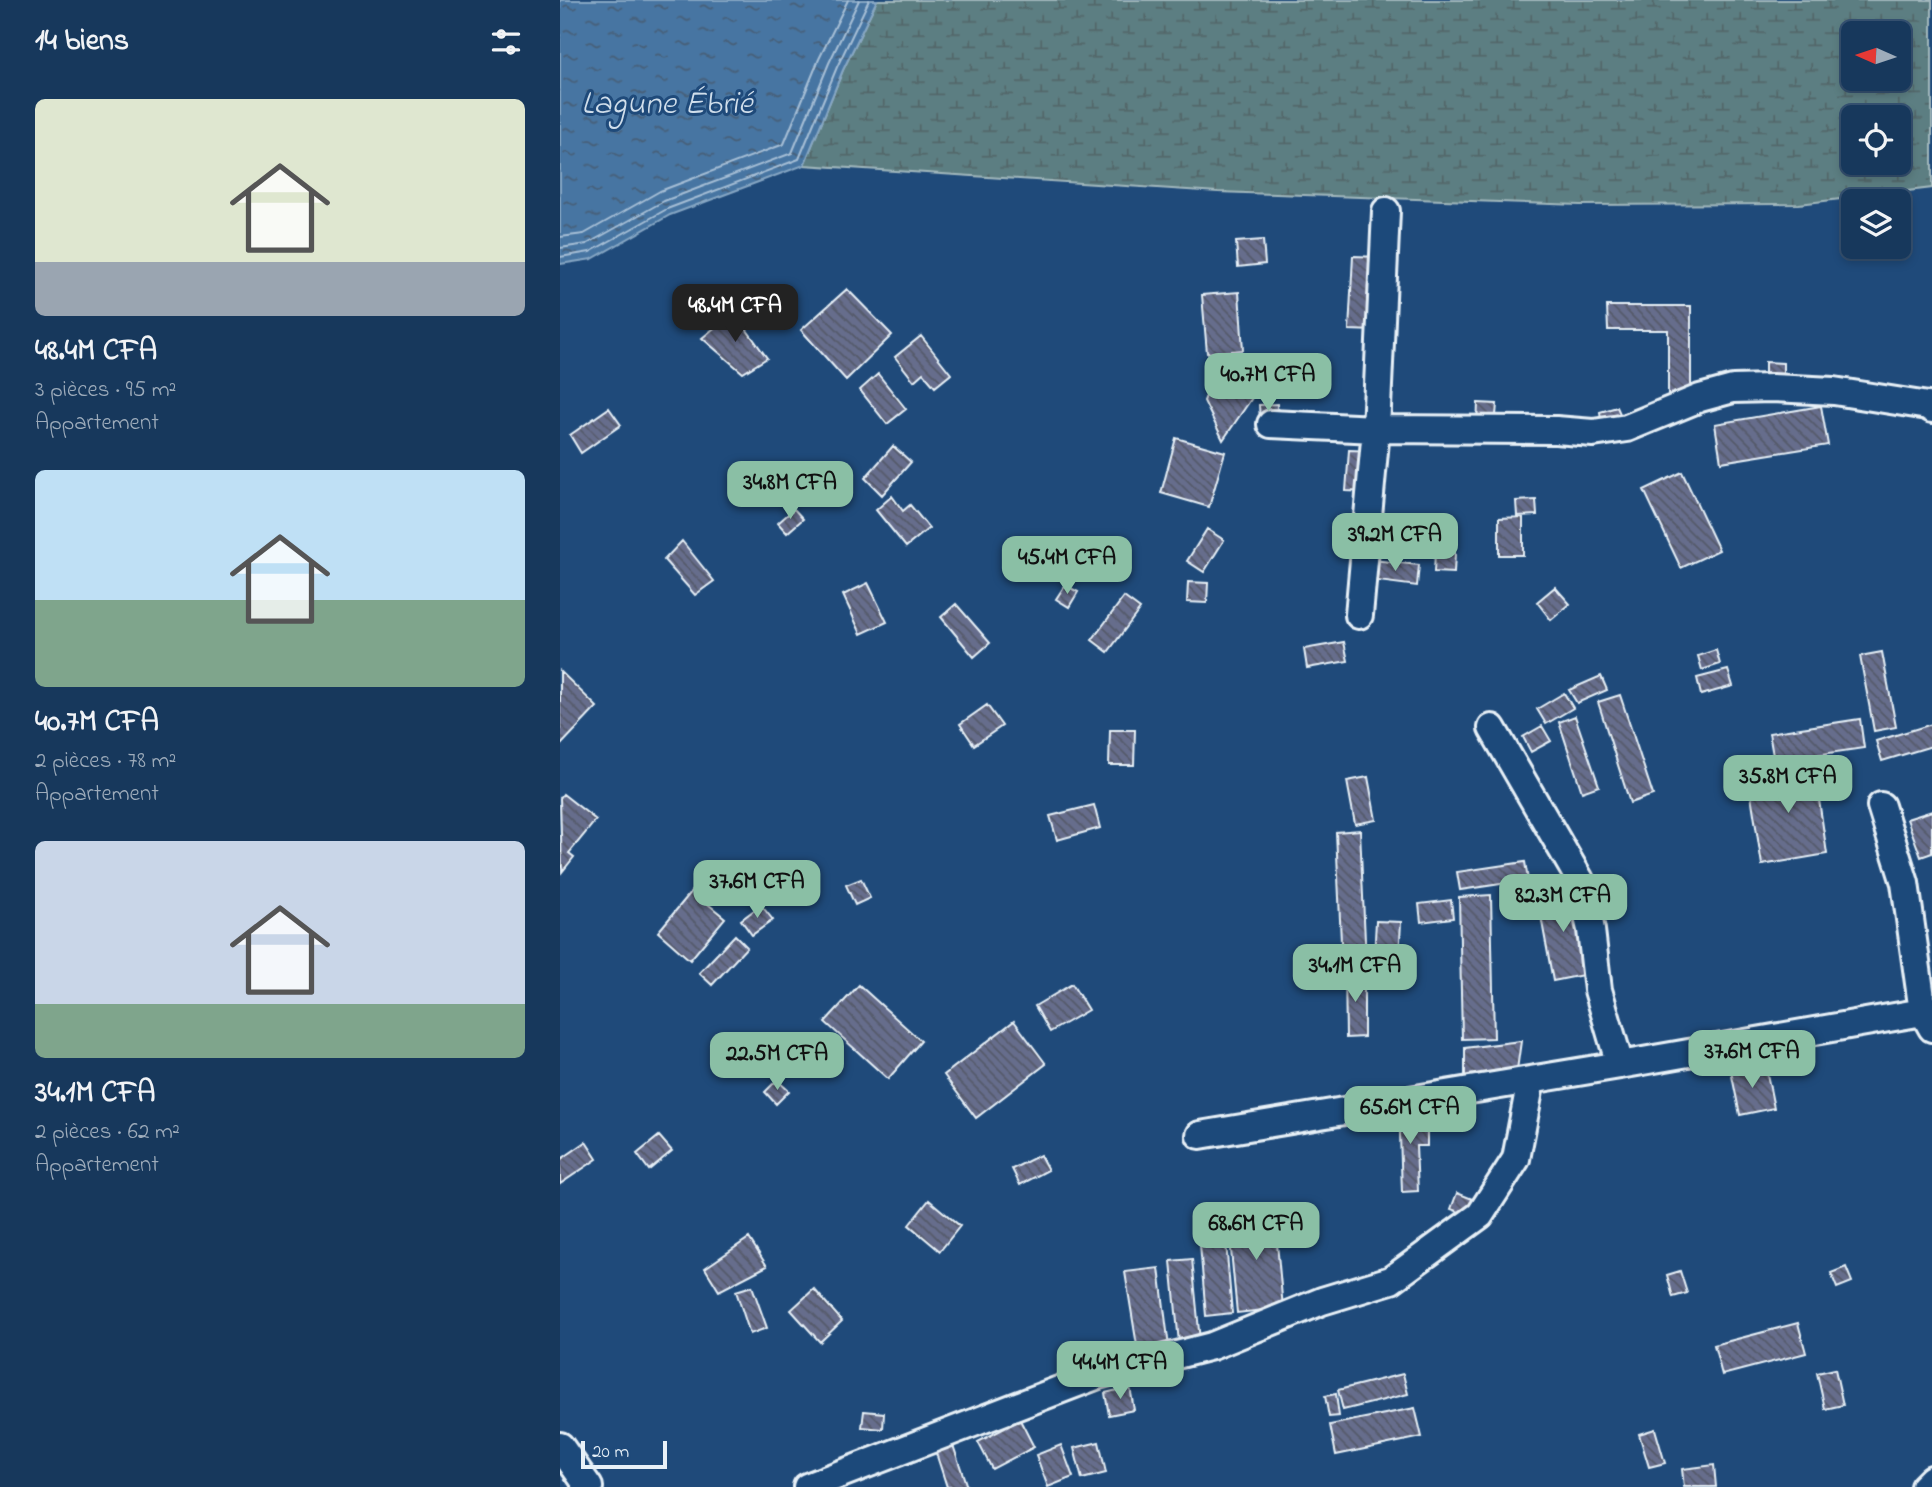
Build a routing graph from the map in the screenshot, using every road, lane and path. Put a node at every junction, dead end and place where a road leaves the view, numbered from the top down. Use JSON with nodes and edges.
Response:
{"nodes":[{"id":1,"x":1386,"y":211,"type":"dead end"},
{"id":2,"x":1932,"y":409,"type":"edge"},
{"id":3,"x":1272,"y":424,"type":"dead end"},
{"id":4,"x":1376,"y":429,"type":"junction"},
{"id":5,"x":1359,"y":615,"type":"dead end"},
{"id":6,"x":1492,"y":728,"type":"dead end"},
{"id":7,"x":1881,"y":806,"type":"dead end"},
{"id":8,"x":1927,"y":1020,"type":"edge"},
{"id":9,"x":1620,"y":1065,"type":"junction"},
{"id":10,"x":1531,"y":1080,"type":"junction"},
{"id":11,"x":1200,"y":1135,"type":"dead end"},
{"id":12,"x":560,"y":1446,"type":"edge"},
{"id":13,"x":1932,"y":1479,"type":"edge"},
{"id":14,"x":589,"y":1487,"type":"edge"},
{"id":15,"x":807,"y":1487,"type":"edge"},
{"id":16,"x":1924,"y":1487,"type":"edge"}],
"edges":[{"from":1,"to":4,"type":"street"},
{"from":2,"to":4,"type":"street"},
{"from":3,"to":4,"type":"street"},
{"from":4,"to":5,"type":"street"},
{"from":6,"to":9,"type":"street"},
{"from":7,"to":8,"type":"street"},
{"from":8,"to":9,"type":"street"},
{"from":9,"to":10,"type":"street"},
{"from":10,"to":11,"type":"street"},
{"from":10,"to":15,"type":"street"},
{"from":12,"to":14,"type":"street"},
{"from":13,"to":16,"type":"street"}]}
